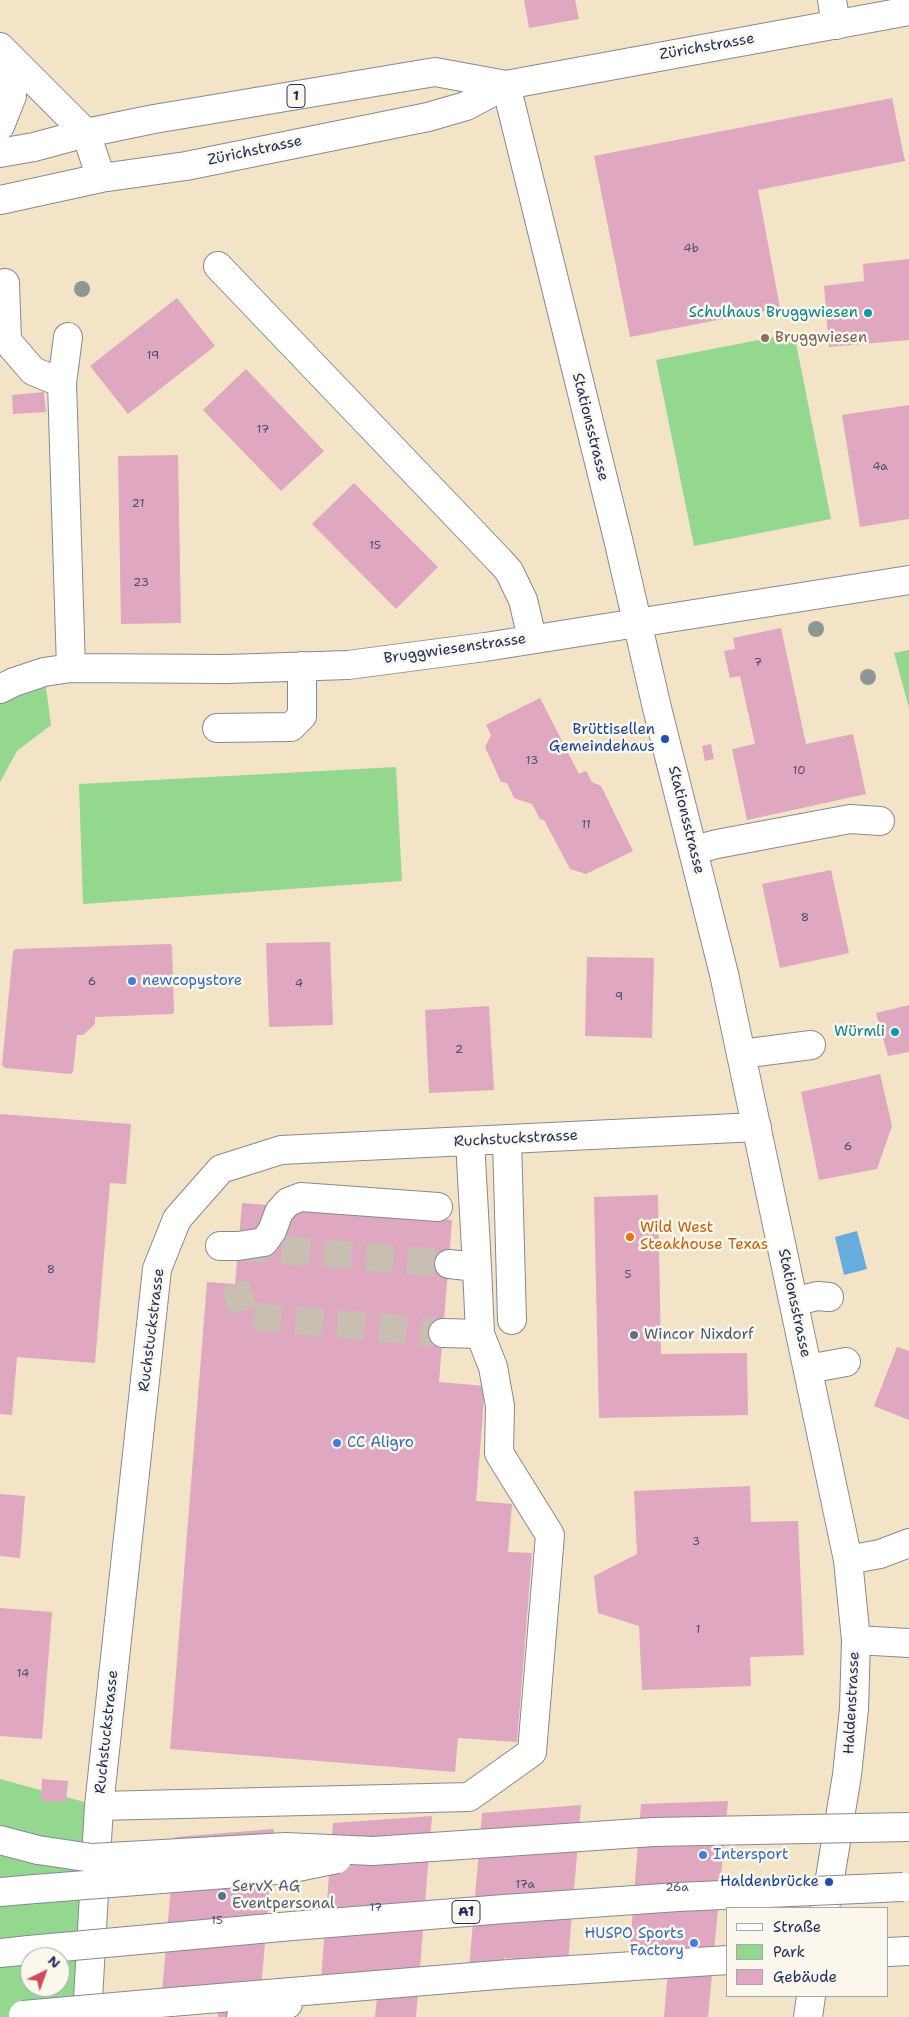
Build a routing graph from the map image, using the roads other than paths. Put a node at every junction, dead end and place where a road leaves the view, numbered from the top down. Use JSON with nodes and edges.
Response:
{"nodes":[{"id":1,"x":909,"y":11,"type":"edge"},
{"id":2,"x":834,"y":12,"type":"edge"},
{"id":3,"x":3,"y":50,"type":"edge"},
{"id":4,"x":506,"y":85,"type":"junction"},
{"id":5,"x":0,"y":126,"type":"edge"},
{"id":6,"x":86,"y":134,"type":"junction"},
{"id":7,"x":0,"y":153,"type":"edge"},
{"id":8,"x":101,"y":178,"type":"junction"},
{"id":9,"x":0,"y":200,"type":"edge"},
{"id":10,"x":218,"y":266,"type":"dead end"},
{"id":11,"x":5,"y":284,"type":"dead end"},
{"id":12,"x":68,"y":337,"type":"dead end"},
{"id":13,"x":62,"y":384,"type":"junction"},
{"id":14,"x":909,"y":580,"type":"edge"},
{"id":15,"x":638,"y":622,"type":"junction"},
{"id":16,"x":532,"y":638,"type":"junction"},
{"id":17,"x":302,"y":666,"type":"junction"},
{"id":18,"x":71,"y":668,"type":"junction"},
{"id":19,"x":0,"y":690,"type":"edge"},
{"id":20,"x":217,"y":728,"type":"dead end"},
{"id":21,"x":880,"y":822,"type":"dead end"},
{"id":22,"x":694,"y":850,"type":"junction"},
{"id":23,"x":811,"y":1045,"type":"dead end"},
{"id":24,"x":741,"y":1054,"type":"junction"},
{"id":25,"x":757,"y":1127,"type":"junction"},
{"id":26,"x":507,"y":1140,"type":"junction"},
{"id":27,"x":470,"y":1141,"type":"junction"},
{"id":28,"x":438,"y":1207,"type":"dead end"},
{"id":29,"x":229,"y":1246,"type":"dead end"},
{"id":30,"x":448,"y":1264,"type":"tunnel mouth"},
{"id":31,"x":478,"y":1267,"type":"junction"},
{"id":32,"x":829,"y":1297,"type":"dead end"},
{"id":33,"x":794,"y":1302,"type":"junction"},
{"id":34,"x":512,"y":1320,"type":"dead end"},
{"id":35,"x":443,"y":1333,"type":"tunnel mouth"},
{"id":36,"x":480,"y":1334,"type":"junction"},
{"id":37,"x":846,"y":1362,"type":"dead end"},
{"id":38,"x":808,"y":1369,"type":"junction"},
{"id":39,"x":909,"y":1543,"type":"edge"},
{"id":40,"x":848,"y":1560,"type":"junction"},
{"id":41,"x":856,"y":1640,"type":"junction"},
{"id":42,"x":909,"y":1643,"type":"edge"},
{"id":43,"x":99,"y":1806,"type":"junction"},
{"id":44,"x":909,"y":1827,"type":"edge"},
{"id":45,"x":0,"y":1840,"type":"edge"},
{"id":46,"x":372,"y":1851,"type":"junction"},
{"id":47,"x":906,"y":1886,"type":"edge"},
{"id":48,"x":0,"y":1892,"type":"edge"},
{"id":49,"x":825,"y":1907,"type":"edge"},
{"id":50,"x":0,"y":1953,"type":"edge"},
{"id":51,"x":726,"y":1960,"type":"edge"},
{"id":52,"x":355,"y":1986,"type":"junction"},
{"id":53,"x":811,"y":1997,"type":"edge"},
{"id":54,"x":15,"y":2016,"type":"edge"},
{"id":55,"x":87,"y":2017,"type":"edge"},
{"id":56,"x":241,"y":2017,"type":"edge"},
{"id":57,"x":808,"y":2017,"type":"edge"}],
"edges":[{"from":1,"to":2,"type":"main road","name":"Zürichstrasse","number":"1"},
{"from":2,"to":4,"type":"main road","name":"Zürichstrasse","number":"1"},
{"from":3,"to":5,"type":"main road"},
{"from":3,"to":6,"type":"main road"},
{"from":4,"to":6,"type":"main road","name":"Zürichstrasse","number":"1"},
{"from":4,"to":8,"type":"main road","name":"Zürichstrasse","number":"1"},
{"from":4,"to":15,"type":"main road","name":"Stationsstrasse"},
{"from":6,"to":7,"type":"main road","name":"Zürichstrasse","number":"1"},
{"from":6,"to":8,"type":"main road"},
{"from":8,"to":9,"type":"main road","name":"Zürichstrasse","number":"1"},
{"from":10,"to":16,"type":"main road"},
{"from":11,"to":13,"type":"main road"},
{"from":12,"to":13,"type":"main road"},
{"from":13,"to":18,"type":"main road"},
{"from":14,"to":15,"type":"main road","name":"Bruggwiesenstrasse"},
{"from":15,"to":16,"type":"main road","name":"Bruggwiesenstrasse"},
{"from":15,"to":22,"type":"main road","name":"Stationsstrasse"},
{"from":16,"to":17,"type":"main road","name":"Bruggwiesenstrasse"},
{"from":17,"to":18,"type":"main road","name":"Bruggwiesenstrasse"},
{"from":17,"to":20,"type":"main road"},
{"from":18,"to":19,"type":"main road","name":"Bruggwiesenstrasse"},
{"from":21,"to":22,"type":"main road"},
{"from":22,"to":24,"type":"main road","name":"Stationsstrasse"},
{"from":23,"to":24,"type":"main road"},
{"from":24,"to":25,"type":"main road","name":"Stationsstrasse"},
{"from":25,"to":26,"type":"main road","name":"Ruchstuckstrasse"},
{"from":25,"to":33,"type":"main road","name":"Stationsstrasse"},
{"from":26,"to":27,"type":"main road","name":"Ruchstuckstrasse"},
{"from":26,"to":34,"type":"main road"},
{"from":27,"to":31,"type":"main road"},
{"from":27,"to":43,"type":"main road","name":"Ruchstuckstrasse"},
{"from":28,"to":29,"type":"main road"},
{"from":30,"to":31,"type":"main road"},
{"from":31,"to":36,"type":"main road"},
{"from":32,"to":33,"type":"main road"},
{"from":33,"to":38,"type":"main road","name":"Stationsstrasse"},
{"from":35,"to":36,"type":"main road"},
{"from":36,"to":43,"type":"main road"},
{"from":37,"to":38,"type":"main road"},
{"from":38,"to":40,"type":"main road","name":"Stationsstrasse"},
{"from":39,"to":40,"type":"main road"},
{"from":40,"to":41,"type":"main road","name":"Haldenstrasse"},
{"from":41,"to":42,"type":"main road"},
{"from":41,"to":49,"type":"main road","name":"Haldenstrasse"},
{"from":43,"to":55,"type":"main road","name":"Ruchstuckstrasse"},
{"from":44,"to":46,"type":"main road","bridge":true},
{"from":45,"to":46,"type":"main road","bridge":true},
{"from":46,"to":48,"type":"main road","bridge":true},
{"from":47,"to":50,"type":"main road","number":"A1","bridge":true},
{"from":51,"to":52,"type":"main road"},
{"from":52,"to":54,"type":"main road","bridge":true},
{"from":52,"to":56,"type":"main road"},
{"from":53,"to":57,"type":"main road"}]}
